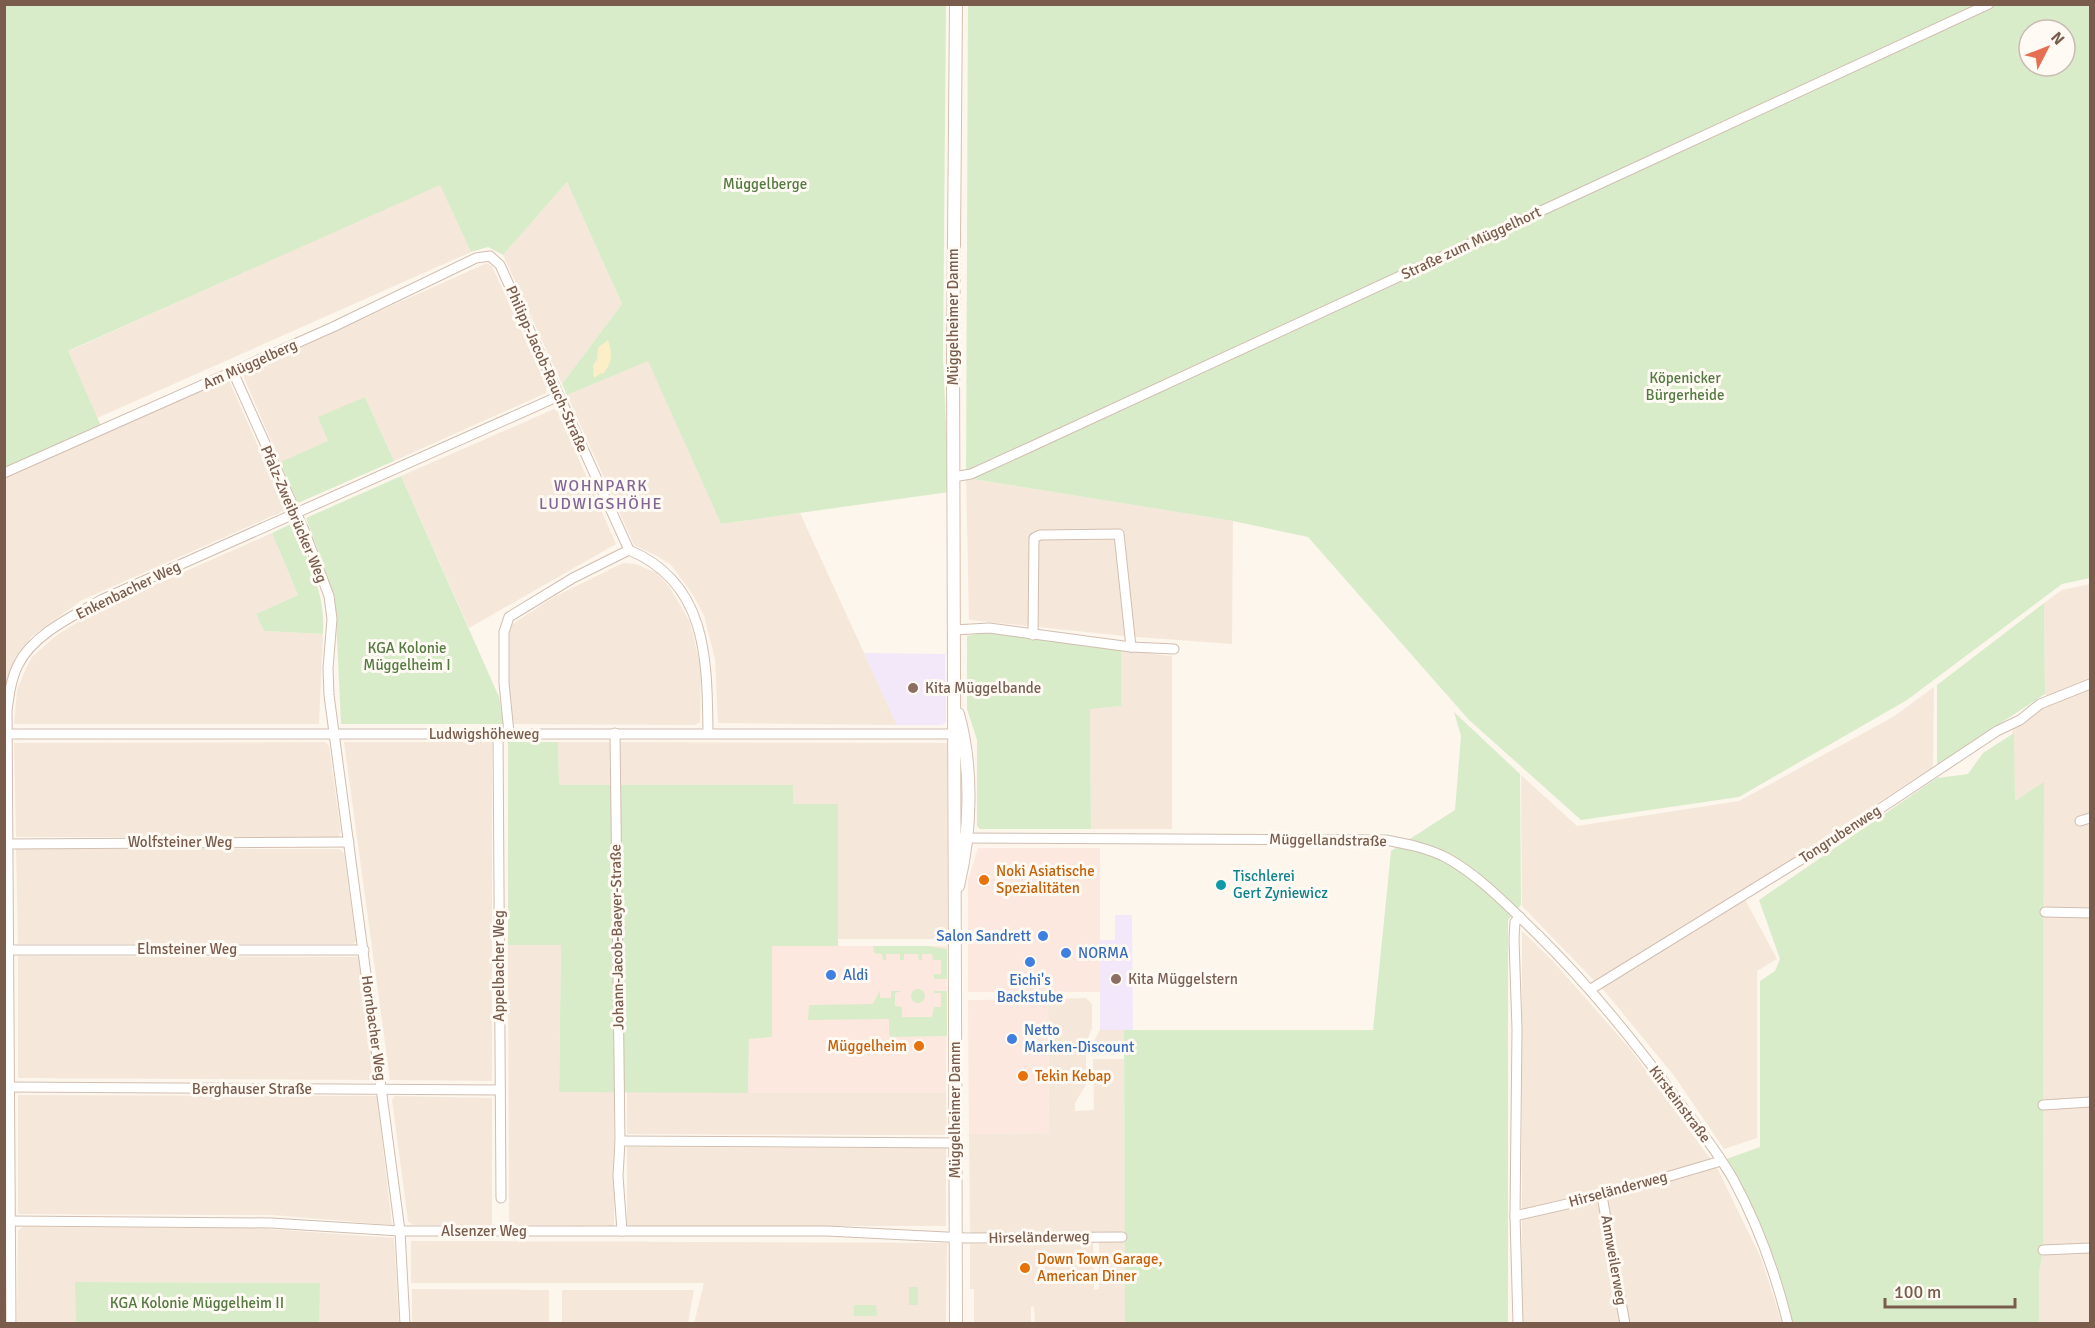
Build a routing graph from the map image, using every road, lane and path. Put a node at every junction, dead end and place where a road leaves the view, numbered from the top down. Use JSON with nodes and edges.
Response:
{"nodes":[{"id":1,"x":956,"y":4,"type":"edge"},
{"id":2,"x":1989,"y":4,"type":"edge"},
{"id":3,"x":493,"y":257,"type":"joint"},
{"id":4,"x":233,"y":372,"type":"junction"},
{"id":5,"x":559,"y":396,"type":"junction"},
{"id":6,"x":4,"y":473,"type":"edge"},
{"id":7,"x":953,"y":477,"type":"junction"},
{"id":8,"x":296,"y":513,"type":"junction"},
{"id":9,"x":629,"y":550,"type":"junction"},
{"id":10,"x":954,"y":630,"type":"junction"},
{"id":11,"x":1033,"y":635,"type":"junction"},
{"id":12,"x":1131,"y":647,"type":"junction"},
{"id":13,"x":1174,"y":649,"type":"dead end"},
{"id":14,"x":2091,"y":684,"type":"edge"},
{"id":15,"x":508,"y":733,"type":"junction"},
{"id":16,"x":708,"y":733,"type":"junction"},
{"id":17,"x":6,"y":734,"type":"edge"},
{"id":18,"x":335,"y":734,"type":"junction"},
{"id":19,"x":498,"y":734,"type":"junction"},
{"id":20,"x":615,"y":734,"type":"junction"},
{"id":21,"x":959,"y":734,"type":"junction"},
{"id":22,"x":2091,"y":818,"type":"edge"},
{"id":23,"x":2079,"y":821,"type":"dead end"},
{"id":24,"x":960,"y":838,"type":"junction"},
{"id":25,"x":349,"y":842,"type":"junction"},
{"id":26,"x":10,"y":843,"type":"junction"},
{"id":27,"x":2045,"y":912,"type":"dead end"},
{"id":28,"x":2091,"y":913,"type":"edge"},
{"id":29,"x":1520,"y":917,"type":"junction"},
{"id":30,"x":11,"y":950,"type":"junction"},
{"id":31,"x":364,"y":950,"type":"junction"},
{"id":32,"x":1591,"y":989,"type":"junction"},
{"id":33,"x":8,"y":1088,"type":"edge"},
{"id":34,"x":382,"y":1089,"type":"junction"},
{"id":35,"x":500,"y":1089,"type":"junction"},
{"id":36,"x":2091,"y":1102,"type":"edge"},
{"id":37,"x":2043,"y":1105,"type":"dead end"},
{"id":38,"x":620,"y":1141,"type":"junction"},
{"id":39,"x":956,"y":1143,"type":"junction"},
{"id":40,"x":1721,"y":1161,"type":"junction"},
{"id":41,"x":1602,"y":1196,"type":"junction"},
{"id":42,"x":501,"y":1198,"type":"dead end"},
{"id":43,"x":1515,"y":1216,"type":"junction"},
{"id":44,"x":12,"y":1221,"type":"junction"},
{"id":45,"x":400,"y":1231,"type":"junction"},
{"id":46,"x":622,"y":1231,"type":"junction"},
{"id":47,"x":956,"y":1237,"type":"junction"},
{"id":48,"x":1122,"y":1237,"type":"dead end"},
{"id":49,"x":2091,"y":1248,"type":"edge"},
{"id":50,"x":2043,"y":1250,"type":"dead end"},
{"id":51,"x":11,"y":1323,"type":"edge"},
{"id":52,"x":405,"y":1323,"type":"edge"},
{"id":53,"x":956,"y":1323,"type":"edge"},
{"id":54,"x":1518,"y":1323,"type":"edge"},
{"id":55,"x":1625,"y":1323,"type":"edge"},
{"id":56,"x":1788,"y":1323,"type":"edge"}],
"edges":[{"from":1,"to":7,"type":"main road","name":"Müggelheimer Damm"},
{"from":2,"to":7,"type":"street","name":"Straße zum Müggelhort"},
{"from":3,"to":4,"type":"street","name":"Am Müggelberg"},
{"from":3,"to":5,"type":"street","name":"Philipp-Jacob-Rauch-Straße"},
{"from":4,"to":6,"type":"street","name":"Am Müggelberg"},
{"from":4,"to":8,"type":"street","name":"Pfalz-Zweibrücker Weg"},
{"from":5,"to":8,"type":"street","name":"Enkenbacher Weg"},
{"from":5,"to":9,"type":"street","name":"Philipp-Jacob-Rauch-Straße"},
{"from":7,"to":10,"type":"main road","name":"Müggelheimer Damm"},
{"from":8,"to":17,"type":"street","name":"Enkenbacher Weg"},
{"from":8,"to":18,"type":"street","name":"Pfalz-Zweibrücker Weg"},
{"from":9,"to":15,"type":"street"},
{"from":9,"to":16,"type":"street"},
{"from":10,"to":11,"type":"street"},
{"from":10,"to":21,"type":"main road","name":"Müggelheimer Damm"},
{"from":11,"to":12,"type":"street"},
{"from":11,"to":12,"type":"street"},
{"from":12,"to":13,"type":"street"},
{"from":14,"to":32,"type":"street","name":"Tongrubenweg"},
{"from":15,"to":19,"type":"street","name":"Ludwigshöheweg"},
{"from":15,"to":20,"type":"street","name":"Ludwigshöheweg"},
{"from":16,"to":20,"type":"street","name":"Ludwigshöheweg"},
{"from":16,"to":21,"type":"street","name":"Ludwigshöheweg"},
{"from":17,"to":18,"type":"street","name":"Ludwigshöheweg"},
{"from":17,"to":26,"type":"street","name":"Enkenbacher Weg"},
{"from":18,"to":19,"type":"street","name":"Ludwigshöheweg"},
{"from":18,"to":25,"type":"street","name":"Hornbacher Weg"},
{"from":19,"to":35,"type":"street","name":"Appelbacher Weg"},
{"from":20,"to":38,"type":"street","name":"Johann-Jacob-Baeyer-Straße"},
{"from":21,"to":24,"type":"main road","name":"Müggelheimer Damm"},
{"from":22,"to":23,"type":"street"},
{"from":24,"to":29,"type":"street","name":"Müggellandstraße"},
{"from":24,"to":39,"type":"main road","name":"Müggelheimer Damm"},
{"from":25,"to":26,"type":"street","name":"Wolfsteiner Weg"},
{"from":25,"to":31,"type":"street","name":"Hornbacher Weg"},
{"from":26,"to":30,"type":"street","name":"Enkenbacher Weg"},
{"from":27,"to":28,"type":"street"},
{"from":29,"to":32,"type":"street","name":"Kirsteinstraße"},
{"from":29,"to":43,"type":"street"},
{"from":30,"to":31,"type":"street","name":"Elmsteiner Weg"},
{"from":30,"to":33,"type":"street","name":"Enkenbacher Weg"},
{"from":31,"to":34,"type":"street","name":"Hornbacher Weg"},
{"from":32,"to":40,"type":"street","name":"Kirsteinstraße"},
{"from":33,"to":34,"type":"street","name":"Berghauser Straße"},
{"from":33,"to":44,"type":"street","name":"Enkenbacher Weg"},
{"from":34,"to":35,"type":"street","name":"Berghauser Straße"},
{"from":34,"to":45,"type":"street","name":"Hornbacher Weg"},
{"from":35,"to":42,"type":"street","name":"Appelbacher Weg"},
{"from":36,"to":37,"type":"street"},
{"from":38,"to":39,"type":"street"},
{"from":38,"to":46,"type":"street","name":"Johann-Jacob-Baeyer-Straße"},
{"from":39,"to":47,"type":"main road","name":"Müggelheimer Damm"},
{"from":40,"to":41,"type":"street","name":"Hirseländerweg"},
{"from":40,"to":56,"type":"street","name":"Kirsteinstraße"},
{"from":41,"to":43,"type":"street","name":"Hirseländerweg"},
{"from":41,"to":55,"type":"street","name":"Annweilerweg"},
{"from":43,"to":54,"type":"street"},
{"from":44,"to":45,"type":"street","name":"Alsenzer Weg"},
{"from":44,"to":51,"type":"street","name":"Enkenbacher Weg"},
{"from":45,"to":46,"type":"street","name":"Alsenzer Weg"},
{"from":45,"to":52,"type":"street","name":"Hornbacher Weg"},
{"from":46,"to":47,"type":"street","name":"Alsenzer Weg"},
{"from":47,"to":48,"type":"street","name":"Hirseländerweg"},
{"from":47,"to":53,"type":"main road","name":"Müggelheimer Damm"},
{"from":49,"to":50,"type":"street"}]}
